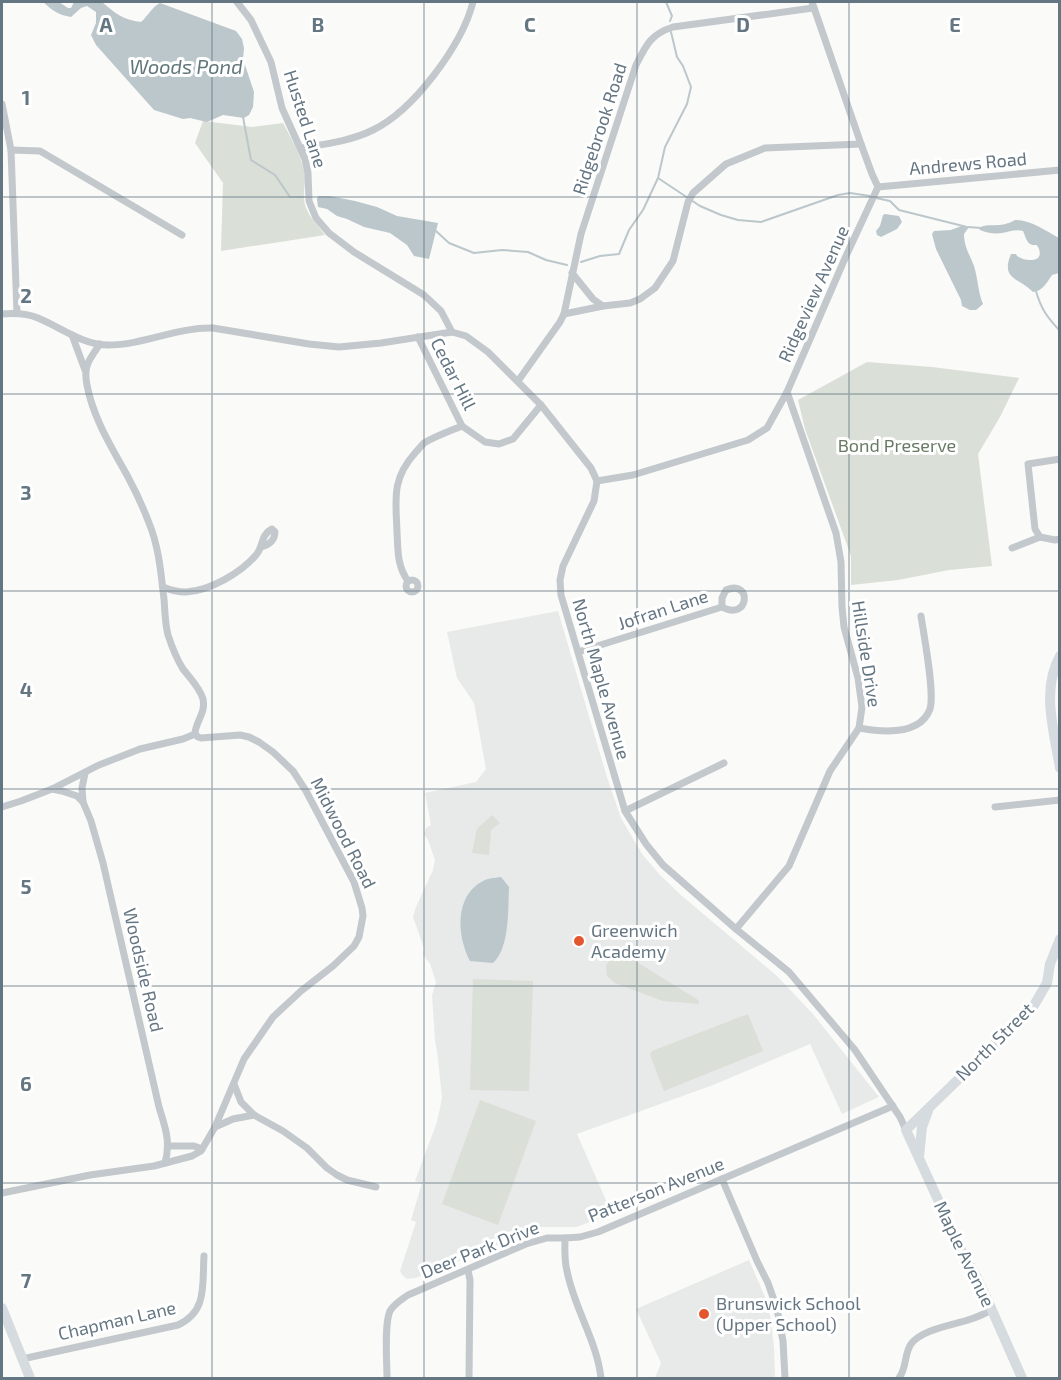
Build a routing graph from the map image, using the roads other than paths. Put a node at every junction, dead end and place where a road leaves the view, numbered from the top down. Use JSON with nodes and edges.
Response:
{"nodes":[{"id":1,"x":237,"y":2,"type":"edge"},
{"id":2,"x":473,"y":2,"type":"edge"},
{"id":3,"x":812,"y":5,"type":"edge"},
{"id":4,"x":2,"y":104,"type":"edge"},
{"id":5,"x":861,"y":144,"type":"junction"},
{"id":6,"x":301,"y":148,"type":"junction"},
{"id":7,"x":11,"y":150,"type":"junction"},
{"id":8,"x":1059,"y":170,"type":"edge"},
{"id":9,"x":876,"y":194,"type":"junction"},
{"id":10,"x":182,"y":235,"type":"dead end"},
{"id":11,"x":572,"y":273,"type":"junction"},
{"id":12,"x":603,"y":306,"type":"junction"},
{"id":13,"x":17,"y":313,"type":"junction"},
{"id":14,"x":2,"y":314,"type":"edge"},
{"id":15,"x":564,"y":314,"type":"junction"},
{"id":16,"x":452,"y":332,"type":"junction"},
{"id":17,"x":72,"y":335,"type":"junction"},
{"id":18,"x":418,"y":337,"type":"junction"},
{"id":19,"x":100,"y":344,"type":"junction"},
{"id":20,"x":85,"y":370,"type":"junction"},
{"id":21,"x":518,"y":381,"type":"junction"},
{"id":22,"x":787,"y":392,"type":"junction"},
{"id":23,"x":541,"y":405,"type":"junction"},
{"id":24,"x":462,"y":426,"type":"junction"},
{"id":25,"x":1059,"y":459,"type":"edge"},
{"id":26,"x":597,"y":481,"type":"junction"},
{"id":27,"x":1040,"y":537,"type":"junction"},
{"id":28,"x":1059,"y":539,"type":"edge"},
{"id":29,"x":261,"y":547,"type":"dead end"},
{"id":30,"x":1012,"y":548,"type":"dead end"},
{"id":31,"x":408,"y":581,"type":"dead end"},
{"id":32,"x":163,"y":587,"type":"junction"},
{"id":33,"x":722,"y":607,"type":"dead end"},
{"id":34,"x":921,"y":616,"type":"dead end"},
{"id":35,"x":578,"y":652,"type":"junction"},
{"id":36,"x":1059,"y":656,"type":"edge"},
{"id":37,"x":859,"y":728,"type":"junction"},
{"id":38,"x":195,"y":734,"type":"junction"},
{"id":39,"x":724,"y":763,"type":"dead end"},
{"id":40,"x":1059,"y":768,"type":"edge"},
{"id":41,"x":85,"y":773,"type":"junction"},
{"id":42,"x":52,"y":789,"type":"junction"},
{"id":43,"x":1059,"y":800,"type":"edge"},
{"id":44,"x":83,"y":802,"type":"junction"},
{"id":45,"x":2,"y":807,"type":"edge"},
{"id":46,"x":994,"y":807,"type":"dead end"},
{"id":47,"x":625,"y":811,"type":"junction"},
{"id":48,"x":736,"y":929,"type":"junction"},
{"id":49,"x":1059,"y":939,"type":"edge"},
{"id":50,"x":234,"y":1084,"type":"junction"},
{"id":51,"x":893,"y":1106,"type":"junction"},
{"id":52,"x":928,"y":1109,"type":"junction"},
{"id":53,"x":254,"y":1115,"type":"junction"},
{"id":54,"x":215,"y":1127,"type":"junction"},
{"id":55,"x":906,"y":1130,"type":"junction"},
{"id":56,"x":169,"y":1146,"type":"junction"},
{"id":57,"x":202,"y":1149,"type":"junction"},
{"id":58,"x":919,"y":1161,"type":"junction"},
{"id":59,"x":165,"y":1163,"type":"junction"},
{"id":60,"x":722,"y":1179,"type":"junction"},
{"id":61,"x":376,"y":1187,"type":"dead end"},
{"id":62,"x":2,"y":1194,"type":"edge"},
{"id":63,"x":565,"y":1238,"type":"junction"},
{"id":64,"x":204,"y":1256,"type":"dead end"},
{"id":65,"x":468,"y":1270,"type":"junction"},
{"id":66,"x":2,"y":1308,"type":"edge"},
{"id":67,"x":992,"y":1310,"type":"junction"},
{"id":68,"x":22,"y":1359,"type":"junction"},
{"id":69,"x":30,"y":1378,"type":"edge"},
{"id":70,"x":387,"y":1378,"type":"edge"},
{"id":71,"x":469,"y":1378,"type":"edge"},
{"id":72,"x":601,"y":1378,"type":"edge"},
{"id":73,"x":785,"y":1378,"type":"edge"},
{"id":74,"x":899,"y":1378,"type":"edge"},
{"id":75,"x":1022,"y":1378,"type":"edge"}],
"edges":[{"from":1,"to":6,"type":"street","name":"Husted Lane"},
{"from":2,"to":6,"type":"street"},
{"from":3,"to":5,"type":"street"},
{"from":3,"to":11,"type":"street","name":"Ridgebrook Road"},
{"from":4,"to":7,"type":"street"},
{"from":5,"to":9,"type":"street"},
{"from":5,"to":12,"type":"street"},
{"from":6,"to":16,"type":"street","name":"Husted Lane"},
{"from":7,"to":10,"type":"street"},
{"from":7,"to":13,"type":"street"},
{"from":8,"to":9,"type":"street","name":"Andrews Road"},
{"from":9,"to":22,"type":"street","name":"Ridgeview Avenue"},
{"from":11,"to":12,"type":"street"},
{"from":11,"to":15,"type":"street","name":"Ridgebrook Road"},
{"from":12,"to":15,"type":"street"},
{"from":13,"to":14,"type":"street"},
{"from":13,"to":17,"type":"street"},
{"from":15,"to":21,"type":"street","name":"Ridgebrook Road"},
{"from":16,"to":18,"type":"street"},
{"from":16,"to":21,"type":"street"},
{"from":17,"to":19,"type":"street"},
{"from":17,"to":20,"type":"street"},
{"from":18,"to":19,"type":"street"},
{"from":18,"to":24,"type":"street","name":"Cedar Hill"},
{"from":19,"to":20,"type":"street"},
{"from":20,"to":32,"type":"street"},
{"from":21,"to":23,"type":"street"},
{"from":22,"to":26,"type":"street","name":"Ridgeview Avenue"},
{"from":22,"to":37,"type":"street","name":"Hillside Drive"},
{"from":23,"to":24,"type":"street","name":"Cedar Hill"},
{"from":23,"to":26,"type":"street"},
{"from":24,"to":31,"type":"street","name":"Cedar Hill"},
{"from":25,"to":27,"type":"street"},
{"from":26,"to":35,"type":"street","name":"North Maple Avenue"},
{"from":27,"to":28,"type":"street"},
{"from":27,"to":30,"type":"street"},
{"from":29,"to":32,"type":"street"},
{"from":32,"to":38,"type":"street"},
{"from":33,"to":35,"type":"street","name":"Jofran Lane"},
{"from":34,"to":37,"type":"street"},
{"from":35,"to":47,"type":"street","name":"North Maple Avenue"},
{"from":36,"to":40,"type":"main road"},
{"from":37,"to":48,"type":"street","name":"Hillside Drive"},
{"from":38,"to":41,"type":"street"},
{"from":38,"to":50,"type":"street","name":"Midwood Road"},
{"from":39,"to":47,"type":"street"},
{"from":41,"to":42,"type":"street"},
{"from":41,"to":44,"type":"street","name":"Woodside Road"},
{"from":42,"to":44,"type":"street"},
{"from":42,"to":45,"type":"street"},
{"from":43,"to":46,"type":"street"},
{"from":44,"to":56,"type":"street","name":"Woodside Road"},
{"from":47,"to":48,"type":"street","name":"North Maple Avenue"},
{"from":48,"to":51,"type":"street","name":"North Maple Avenue"},
{"from":49,"to":52,"type":"main road","name":"North Street"},
{"from":50,"to":53,"type":"street"},
{"from":50,"to":54,"type":"street","name":"Midwood Road"},
{"from":51,"to":55,"type":"street","name":"North Maple Avenue"},
{"from":51,"to":60,"type":"street","name":"Patterson Avenue"},
{"from":52,"to":55,"type":"main road","name":"North Street"},
{"from":52,"to":58,"type":"main road"},
{"from":53,"to":54,"type":"street"},
{"from":53,"to":61,"type":"street"},
{"from":54,"to":57,"type":"street","name":"Midwood Road"},
{"from":55,"to":58,"type":"main road","name":"Maple Avenue"},
{"from":56,"to":57,"type":"street"},
{"from":56,"to":59,"type":"street","name":"Woodside Road"},
{"from":57,"to":59,"type":"street"},
{"from":58,"to":67,"type":"main road","name":"Maple Avenue"},
{"from":59,"to":62,"type":"street"},
{"from":60,"to":63,"type":"street","name":"Patterson Avenue"},
{"from":60,"to":73,"type":"street"},
{"from":63,"to":65,"type":"street","name":"Deer Park Drive"},
{"from":63,"to":72,"type":"street"},
{"from":64,"to":68,"type":"street","name":"Chapman Lane"},
{"from":65,"to":70,"type":"street","name":"Deer Park Drive"},
{"from":65,"to":71,"type":"street"},
{"from":66,"to":68,"type":"main road"},
{"from":67,"to":74,"type":"street"},
{"from":67,"to":75,"type":"main road","name":"Maple Avenue"},
{"from":68,"to":69,"type":"main road"}]}
